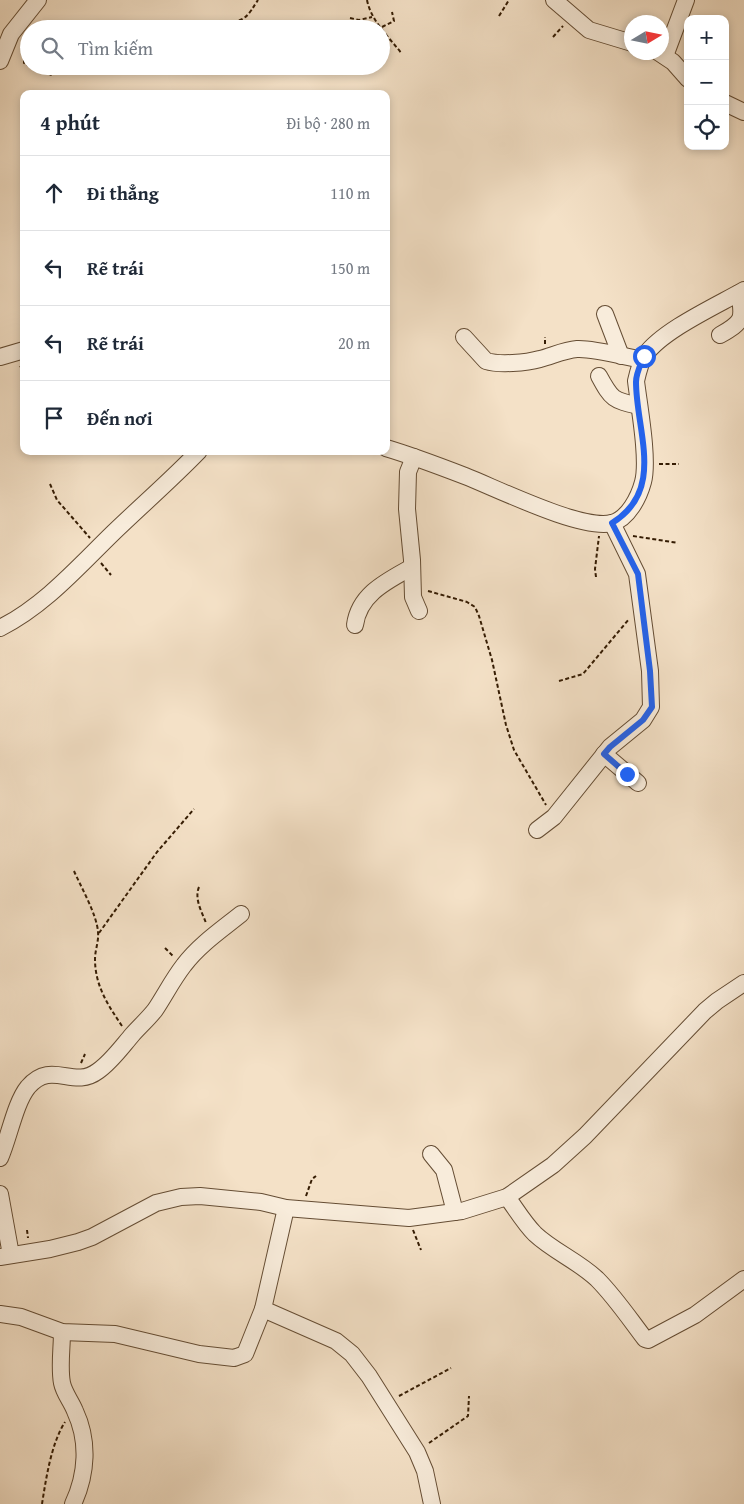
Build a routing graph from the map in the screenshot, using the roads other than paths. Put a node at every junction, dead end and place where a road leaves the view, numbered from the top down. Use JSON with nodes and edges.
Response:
{"nodes":[{"id":1,"x":38,"y":0,"type":"edge"},
{"id":2,"x":554,"y":0,"type":"edge"},
{"id":3,"x":686,"y":0,"type":"edge"},
{"id":4,"x":7,"y":33,"type":"edge"},
{"id":5,"x":669,"y":37,"type":"edge"},
{"id":6,"x":624,"y":41,"type":"edge"},
{"id":7,"x":669,"y":59,"type":"edge"},
{"id":8,"x":0,"y":61,"type":"edge"},
{"id":9,"x":684,"y":74,"type":"edge"},
{"id":10,"x":729,"y":105,"type":"edge"},
{"id":11,"x":744,"y":112,"type":"edge"},
{"id":12,"x":742,"y":291,"type":"edge"},
{"id":13,"x":605,"y":314,"type":"dead end"},
{"id":14,"x":720,"y":335,"type":"dead end"},
{"id":15,"x":464,"y":337,"type":"dead end"},
{"id":16,"x":20,"y":351,"type":"edge"},
{"id":17,"x":0,"y":356,"type":"edge"},
{"id":18,"x":621,"y":356,"type":"junction"},
{"id":19,"x":642,"y":360,"type":"junction"},
{"id":20,"x":599,"y":376,"type":"dead end"},
{"id":21,"x":639,"y":406,"type":"junction"},
{"id":22,"x":390,"y":449,"type":"edge"},
{"id":23,"x":194,"y":455,"type":"edge"},
{"id":24,"x":414,"y":457,"type":"junction"},
{"id":25,"x":610,"y":527,"type":"junction"},
{"id":26,"x":412,"y":567,"type":"junction"},
{"id":27,"x":420,"y":611,"type":"dead end"},
{"id":28,"x":355,"y":625,"type":"dead end"},
{"id":29,"x":0,"y":628,"type":"edge"},
{"id":30,"x":604,"y":754,"type":"junction"},
{"id":31,"x":638,"y":783,"type":"dead end"},
{"id":32,"x":537,"y":830,"type":"dead end"},
{"id":33,"x":241,"y":914,"type":"dead end"},
{"id":34,"x":744,"y":984,"type":"edge"},
{"id":35,"x":431,"y":1154,"type":"dead end"},
{"id":36,"x":0,"y":1158,"type":"edge"},
{"id":37,"x":0,"y":1194,"type":"edge"},
{"id":38,"x":507,"y":1197,"type":"junction"},
{"id":39,"x":294,"y":1209,"type":"junction"},
{"id":40,"x":455,"y":1212,"type":"junction"},
{"id":41,"x":6,"y":1256,"type":"edge"},
{"id":42,"x":744,"y":1280,"type":"edge"},
{"id":43,"x":263,"y":1309,"type":"junction"},
{"id":44,"x":0,"y":1314,"type":"edge"},
{"id":45,"x":62,"y":1332,"type":"junction"},
{"id":46,"x":73,"y":1504,"type":"edge"},
{"id":47,"x":432,"y":1504,"type":"edge"}],
"edges":[{"from":1,"to":4,"type":"street"},
{"from":2,"to":6,"type":"street"},
{"from":3,"to":5,"type":"street"},
{"from":4,"to":8,"type":"street"},
{"from":7,"to":9,"type":"street"},
{"from":10,"to":11,"type":"street"},
{"from":12,"to":14,"type":"street"},
{"from":12,"to":19,"type":"street"},
{"from":13,"to":18,"type":"street"},
{"from":15,"to":18,"type":"street"},
{"from":16,"to":17,"type":"street"},
{"from":18,"to":19,"type":"street"},
{"from":19,"to":21,"type":"street"},
{"from":20,"to":21,"type":"street"},
{"from":21,"to":25,"type":"street"},
{"from":22,"to":24,"type":"street"},
{"from":23,"to":29,"type":"street"},
{"from":24,"to":25,"type":"street"},
{"from":24,"to":26,"type":"street"},
{"from":25,"to":30,"type":"street"},
{"from":26,"to":27,"type":"street"},
{"from":26,"to":28,"type":"street"},
{"from":30,"to":31,"type":"street"},
{"from":30,"to":32,"type":"street"},
{"from":33,"to":36,"type":"street"},
{"from":34,"to":38,"type":"street"},
{"from":35,"to":40,"type":"street"},
{"from":37,"to":41,"type":"street"},
{"from":38,"to":40,"type":"street"},
{"from":38,"to":42,"type":"street"},
{"from":39,"to":40,"type":"street"},
{"from":39,"to":41,"type":"street"},
{"from":39,"to":43,"type":"street"},
{"from":43,"to":45,"type":"street"},
{"from":43,"to":47,"type":"street"},
{"from":44,"to":45,"type":"street"},
{"from":45,"to":46,"type":"street"}]}
